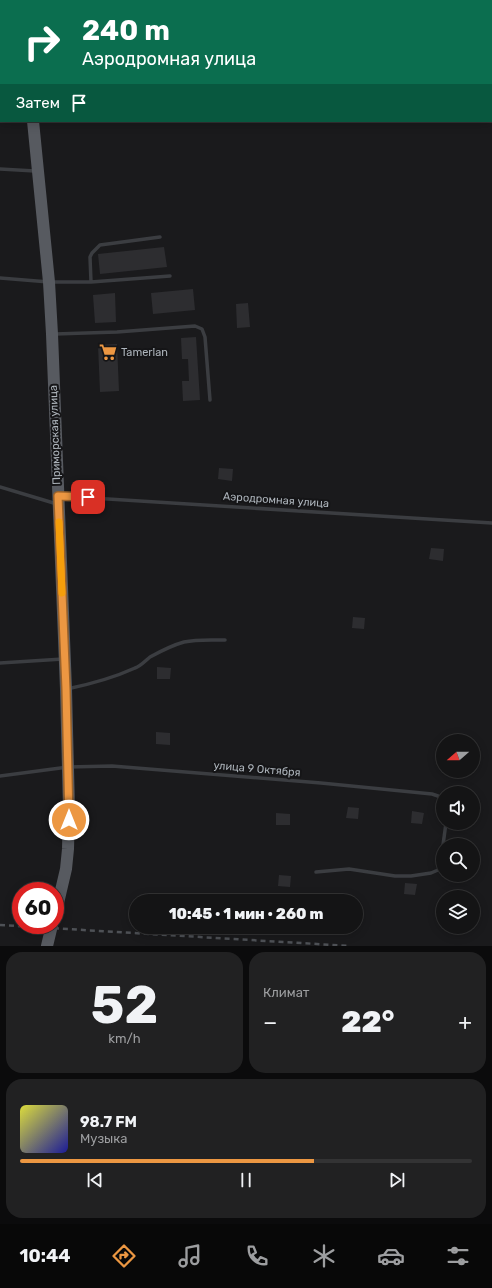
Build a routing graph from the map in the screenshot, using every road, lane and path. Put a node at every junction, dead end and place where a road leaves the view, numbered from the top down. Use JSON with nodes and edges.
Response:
{"nodes":[{"id":1,"x":33,"y":122,"type":"edge"},
{"id":2,"x":0,"y":169,"type":"edge"},
{"id":3,"x":38,"y":171,"type":"junction"},
{"id":4,"x":160,"y":237,"type":"dead end"},
{"id":5,"x":170,"y":276,"type":"dead end"},
{"id":6,"x":0,"y":278,"type":"edge"},
{"id":7,"x":49,"y":282,"type":"junction"},
{"id":8,"x":92,"y":282,"type":"junction"},
{"id":9,"x":52,"y":334,"type":"junction"},
{"id":10,"x":210,"y":400,"type":"dead end"},
{"id":11,"x":0,"y":487,"type":"edge"},
{"id":12,"x":58,"y":500,"type":"junction"},
{"id":13,"x":492,"y":523,"type":"edge"},
{"id":14,"x":225,"y":640,"type":"dead end"},
{"id":15,"x":64,"y":659,"type":"junction"},
{"id":16,"x":0,"y":662,"type":"edge"},
{"id":17,"x":66,"y":689,"type":"junction"},
{"id":18,"x":68,"y":767,"type":"junction"},
{"id":19,"x":0,"y":776,"type":"edge"},
{"id":20,"x":436,"y":795,"type":"edge"},
{"id":21,"x":436,"y":871,"type":"edge"},
{"id":22,"x":316,"y":872,"type":"dead end"},
{"id":23,"x":63,"y":882,"type":"edge"},
{"id":24,"x":50,"y":934,"type":"edge"},
{"id":25,"x":47,"y":946,"type":"edge"}],
"edges":[{"from":1,"to":3,"type":"main road","name":"Приморская улица"},
{"from":2,"to":3,"type":"lane"},
{"from":3,"to":7,"type":"main road","name":"Приморская улица"},
{"from":4,"to":8,"type":"lane"},
{"from":5,"to":8,"type":"lane"},
{"from":6,"to":7,"type":"lane"},
{"from":7,"to":8,"type":"lane"},
{"from":7,"to":9,"type":"main road","name":"Приморская улица"},
{"from":9,"to":10,"type":"lane"},
{"from":9,"to":12,"type":"main road","name":"Приморская улица"},
{"from":11,"to":12,"type":"lane","name":"Аэродромная улица"},
{"from":12,"to":13,"type":"lane","name":"Аэродромная улица"},
{"from":12,"to":15,"type":"main road","name":"Приморская улица"},
{"from":14,"to":17,"type":"lane"},
{"from":15,"to":16,"type":"lane"},
{"from":15,"to":17,"type":"main road","name":"Приморская улица"},
{"from":17,"to":18,"type":"main road","name":"Приморская улица"},
{"from":18,"to":19,"type":"lane","name":"улица 9 Октября"},
{"from":18,"to":20,"type":"lane","name":"улица 9 Октября"},
{"from":18,"to":23,"type":"main road","name":"Приморская улица"},
{"from":21,"to":22,"type":"lane"},
{"from":24,"to":25,"type":"main road"}]}
